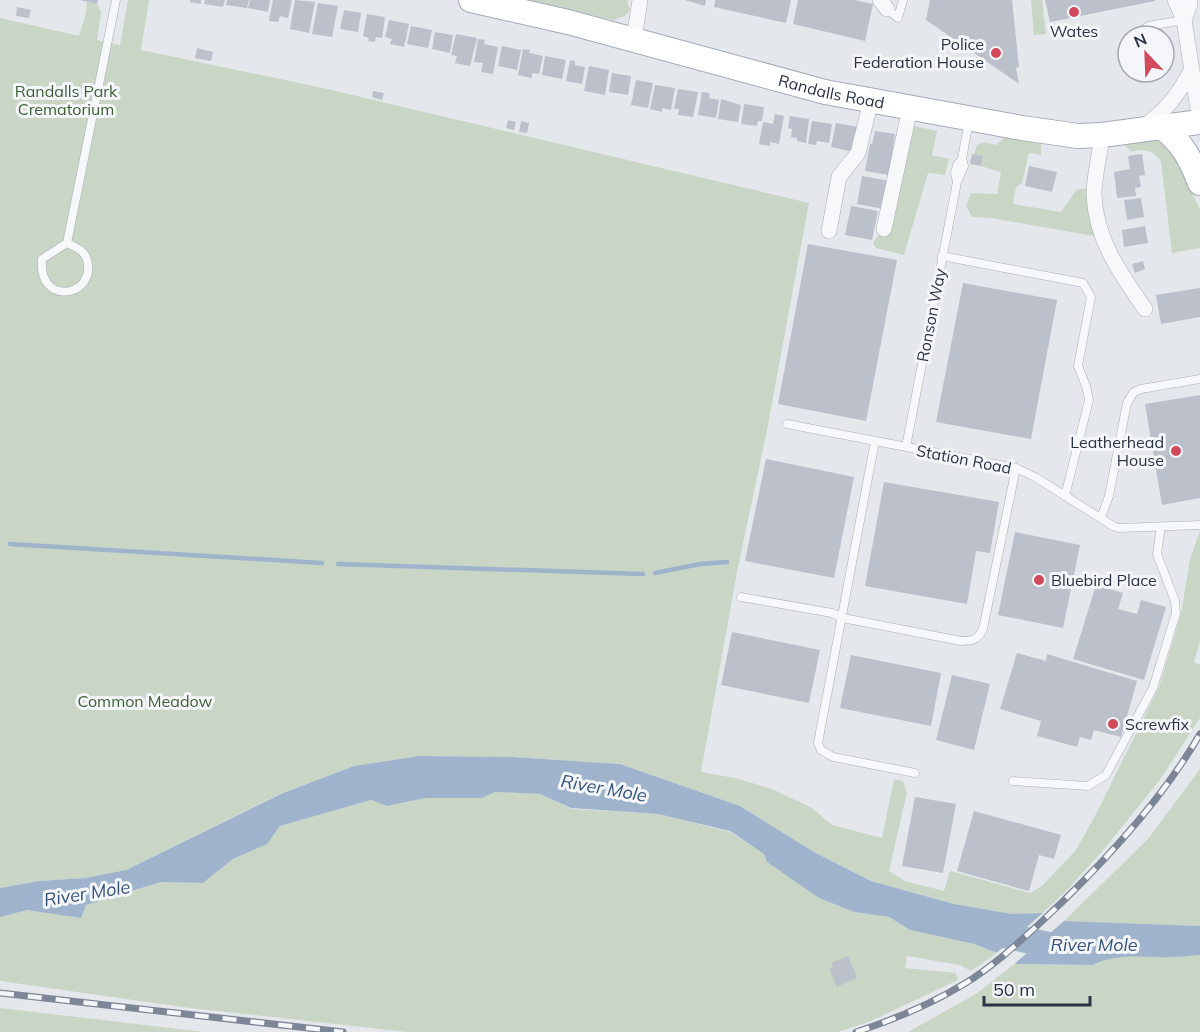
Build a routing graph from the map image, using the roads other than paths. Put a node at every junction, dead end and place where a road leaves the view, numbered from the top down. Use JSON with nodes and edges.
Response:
{"nodes":[{"id":1,"x":116,"y":0,"type":"edge"},
{"id":2,"x":471,"y":0,"type":"edge"},
{"id":3,"x":640,"y":0,"type":"edge"},
{"id":4,"x":903,"y":0,"type":"edge"},
{"id":5,"x":1175,"y":0,"type":"edge"},
{"id":6,"x":1189,"y":0,"type":"edge"},
{"id":7,"x":884,"y":5,"type":"edge"},
{"id":8,"x":1184,"y":20,"type":"junction"},
{"id":9,"x":1160,"y":24,"type":"edge"},
{"id":10,"x":634,"y":39,"type":"junction"},
{"id":11,"x":1192,"y":69,"type":"junction"},
{"id":12,"x":870,"y":101,"type":"junction"},
{"id":13,"x":910,"y":108,"type":"junction"},
{"id":14,"x":970,"y":119,"type":"junction"},
{"id":15,"x":1200,"y":122,"type":"edge"},
{"id":16,"x":1150,"y":129,"type":"junction"},
{"id":17,"x":1102,"y":135,"type":"junction"},
{"id":18,"x":1200,"y":183,"type":"edge"},
{"id":19,"x":884,"y":229,"type":"dead end"},
{"id":20,"x":829,"y":231,"type":"dead end"},
{"id":21,"x":67,"y":243,"type":"junction"},
{"id":22,"x":942,"y":256,"type":"junction"},
{"id":23,"x":1145,"y":309,"type":"dead end"},
{"id":24,"x":1200,"y":379,"type":"edge"},
{"id":25,"x":787,"y":424,"type":"dead end"},
{"id":26,"x":875,"y":441,"type":"junction"},
{"id":27,"x":906,"y":447,"type":"junction"},
{"id":28,"x":1016,"y":468,"type":"junction"},
{"id":29,"x":1065,"y":496,"type":"junction"},
{"id":30,"x":1101,"y":518,"type":"junction"},
{"id":31,"x":1200,"y":525,"type":"edge"},
{"id":32,"x":1161,"y":526,"type":"junction"},
{"id":33,"x":741,"y":597,"type":"dead end"},
{"id":34,"x":843,"y":618,"type":"junction"},
{"id":35,"x":915,"y":773,"type":"dead end"},
{"id":36,"x":1013,"y":781,"type":"dead end"}],
"edges":[{"from":1,"to":21,"type":"lane"},
{"from":2,"to":10,"type":"main road","name":"Randalls Road"},
{"from":3,"to":10,"type":"street"},
{"from":4,"to":7,"type":"lane"},
{"from":5,"to":8,"type":"street"},
{"from":6,"to":8,"type":"street"},
{"from":8,"to":9,"type":"lane"},
{"from":8,"to":11,"type":"street"},
{"from":10,"to":12,"type":"main road","name":"Randalls Road"},
{"from":11,"to":15,"type":"street"},
{"from":11,"to":16,"type":"street"},
{"from":12,"to":13,"type":"main road","name":"Randalls Road"},
{"from":12,"to":20,"type":"street"},
{"from":13,"to":14,"type":"main road","name":"Randalls Road"},
{"from":13,"to":19,"type":"street"},
{"from":14,"to":17,"type":"main road","name":"Randalls Road"},
{"from":14,"to":22,"type":"lane","name":"Ronson Way"},
{"from":15,"to":16,"type":"main road","name":"Randalls Road"},
{"from":16,"to":17,"type":"main road","name":"Randalls Road"},
{"from":16,"to":18,"type":"main road"},
{"from":17,"to":23,"type":"street"},
{"from":21,"to":21,"type":"lane"},
{"from":22,"to":27,"type":"lane","name":"Ronson Way"},
{"from":22,"to":29,"type":"lane"},
{"from":24,"to":30,"type":"lane"},
{"from":25,"to":26,"type":"lane","name":"Station Road"},
{"from":26,"to":27,"type":"lane","name":"Station Road"},
{"from":26,"to":34,"type":"lane"},
{"from":27,"to":28,"type":"lane","name":"Station Road"},
{"from":28,"to":29,"type":"lane","name":"Station Road"},
{"from":28,"to":34,"type":"lane"},
{"from":29,"to":30,"type":"lane","name":"Station Road"},
{"from":30,"to":32,"type":"lane","name":"Station Road"},
{"from":31,"to":32,"type":"lane","name":"Station Road"},
{"from":32,"to":36,"type":"lane"},
{"from":33,"to":34,"type":"lane"},
{"from":34,"to":35,"type":"lane"}]}
